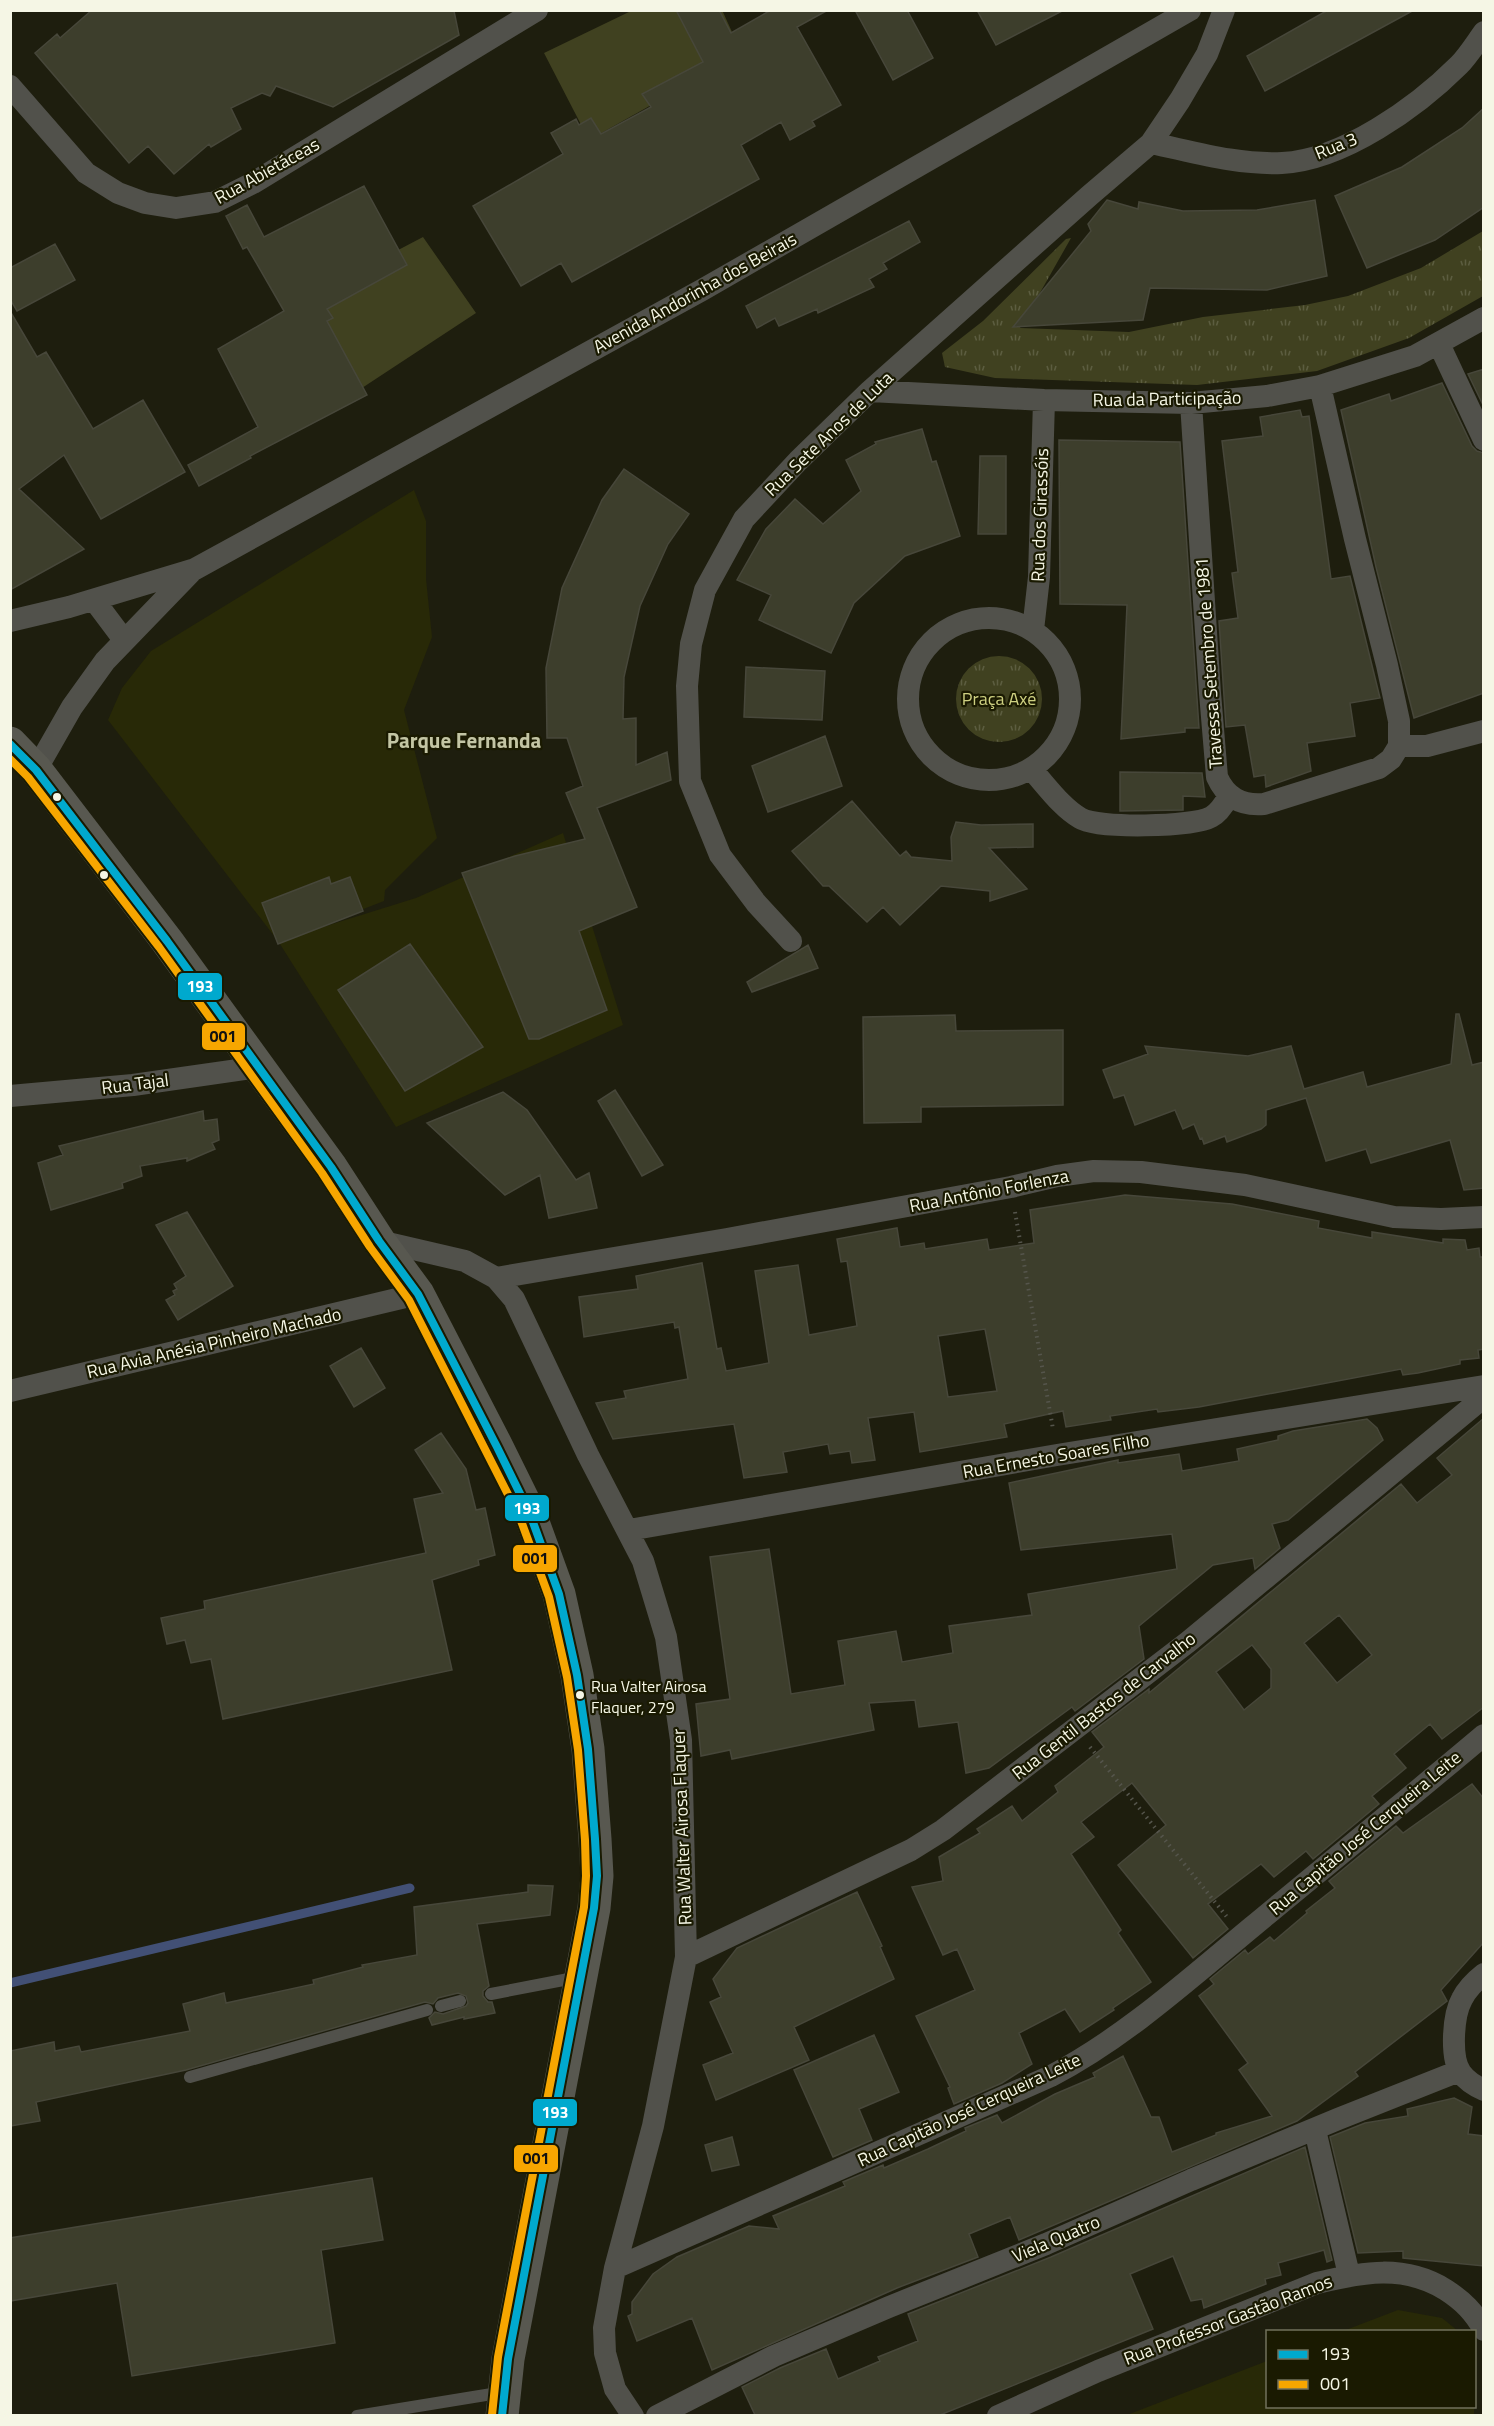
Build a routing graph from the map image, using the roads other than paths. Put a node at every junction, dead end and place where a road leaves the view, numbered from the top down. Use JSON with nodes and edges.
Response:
{"nodes":[{"id":1,"x":537,"y":10,"type":"edge"},
{"id":2,"x":1190,"y":10,"type":"edge"},
{"id":3,"x":1224,"y":10,"type":"edge"},
{"id":4,"x":1484,"y":32,"type":"edge"},
{"id":5,"x":10,"y":86,"type":"edge"},
{"id":6,"x":1151,"y":143,"type":"junction"},
{"id":7,"x":1484,"y":318,"type":"edge"},
{"id":8,"x":1439,"y":344,"type":"junction"},
{"id":9,"x":1320,"y":386,"type":"junction"},
{"id":10,"x":870,"y":391,"type":"junction"},
{"id":11,"x":1044,"y":400,"type":"junction"},
{"id":12,"x":1191,"y":403,"type":"junction"},
{"id":13,"x":1484,"y":440,"type":"edge"},
{"id":14,"x":195,"y":569,"type":"junction"},
{"id":15,"x":94,"y":600,"type":"junction"},
{"id":16,"x":10,"y":621,"type":"edge"},
{"id":17,"x":1033,"y":630,"type":"junction"},
{"id":18,"x":124,"y":640,"type":"junction"},
{"id":19,"x":1484,"y":731,"type":"edge"},
{"id":20,"x":10,"y":742,"type":"edge"},
{"id":21,"x":1399,"y":746,"type":"junction"},
{"id":22,"x":1031,"y":769,"type":"junction"},
{"id":23,"x":36,"y":770,"type":"junction"},
{"id":24,"x":1229,"y":796,"type":"junction"},
{"id":25,"x":791,"y":941,"type":"dead end"},
{"id":26,"x":258,"y":1067,"type":"junction"},
{"id":27,"x":10,"y":1096,"type":"edge"},
{"id":28,"x":1484,"y":1218,"type":"edge"},
{"id":29,"x":379,"y":1241,"type":"junction"},
{"id":30,"x":496,"y":1278,"type":"junction"},
{"id":31,"x":418,"y":1294,"type":"junction"},
{"id":32,"x":1484,"y":1386,"type":"edge"},
{"id":33,"x":10,"y":1391,"type":"edge"},
{"id":34,"x":1484,"y":1397,"type":"edge"},
{"id":35,"x":629,"y":1530,"type":"junction"},
{"id":36,"x":1484,"y":1735,"type":"edge"},
{"id":37,"x":686,"y":1957,"type":"junction"},
{"id":38,"x":1484,"y":1974,"type":"edge"},
{"id":39,"x":580,"y":1977,"type":"junction"},
{"id":40,"x":491,"y":1994,"type":"dead end"},
{"id":41,"x":460,"y":2001,"type":"dead end"},
{"id":42,"x":441,"y":2006,"type":"dead end"},
{"id":43,"x":427,"y":2010,"type":"dead end"},
{"id":44,"x":1459,"y":2071,"type":"junction"},
{"id":45,"x":190,"y":2077,"type":"dead end"},
{"id":46,"x":1484,"y":2090,"type":"edge"},
{"id":47,"x":1315,"y":2130,"type":"junction"},
{"id":48,"x":615,"y":2268,"type":"junction"},
{"id":49,"x":1349,"y":2275,"type":"junction"},
{"id":50,"x":1484,"y":2330,"type":"edge"},
{"id":51,"x":503,"y":2404,"type":"edge"},
{"id":52,"x":357,"y":2415,"type":"edge"},
{"id":53,"x":633,"y":2415,"type":"edge"},
{"id":54,"x":657,"y":2415,"type":"edge"},
{"id":55,"x":998,"y":2415,"type":"edge"}],
"edges":[{"from":1,"to":5,"type":"street","name":"Rua Abietáceas"},
{"from":2,"to":14,"type":"street","name":"Avenida Andorinha dos Beirais"},
{"from":3,"to":6,"type":"street","name":"Rua Sete Anos de Luta"},
{"from":4,"to":6,"type":"street","name":"Rua 3"},
{"from":6,"to":10,"type":"street","name":"Rua Sete Anos de Luta"},
{"from":7,"to":8,"type":"street","name":"Rua da Participação"},
{"from":8,"to":9,"type":"street","name":"Rua da Participação"},
{"from":8,"to":13,"type":"street"},
{"from":9,"to":12,"type":"street","name":"Rua da Participação"},
{"from":9,"to":21,"type":"street"},
{"from":10,"to":11,"type":"street","name":"Rua da Participação"},
{"from":10,"to":25,"type":"street","name":"Rua Sete Anos de Luta"},
{"from":11,"to":12,"type":"street","name":"Rua da Participação"},
{"from":11,"to":17,"type":"street","name":"Rua dos Girassóis"},
{"from":12,"to":24,"type":"street","name":"Travessa Setembro de 1981"},
{"from":14,"to":15,"type":"street","name":"Avenida Andorinha dos Beirais"},
{"from":14,"to":18,"type":"street","name":"Avenida Andorinha dos Beirais"},
{"from":15,"to":16,"type":"street","name":"Avenida Andorinha dos Beirais"},
{"from":15,"to":18,"type":"street"},
{"from":17,"to":22,"type":"street"},
{"from":17,"to":22,"type":"street"},
{"from":18,"to":23,"type":"street","name":"Avenida Andorinha dos Beirais"},
{"from":19,"to":21,"type":"street"},
{"from":20,"to":23,"type":"main road"},
{"from":21,"to":24,"type":"street"},
{"from":22,"to":24,"type":"street"},
{"from":23,"to":26,"type":"main road"},
{"from":26,"to":27,"type":"street","name":"Rua Tajal"},
{"from":26,"to":29,"type":"main road"},
{"from":28,"to":30,"type":"street","name":"Rua Antônio Forlenza"},
{"from":29,"to":30,"type":"street","name":"Rua Walter Airosa Flaquer"},
{"from":29,"to":31,"type":"main road"},
{"from":30,"to":35,"type":"street","name":"Rua Walter Airosa Flaquer"},
{"from":31,"to":33,"type":"street","name":"Rua Avia Anésia Pinheiro Machado"},
{"from":31,"to":39,"type":"main road"},
{"from":32,"to":35,"type":"street","name":"Rua Ernesto Soares Filho"},
{"from":34,"to":37,"type":"street","name":"Rua Gentil Bastos de Carvalho"},
{"from":35,"to":37,"type":"street","name":"Rua Walter Airosa Flaquer"},
{"from":36,"to":48,"type":"street","name":"Rua Capitão José Cerqueira Leite"},
{"from":37,"to":48,"type":"street","name":"Rua Walter Airosa Flaquer"},
{"from":38,"to":44,"type":"street"},
{"from":39,"to":40,"type":"lane"},
{"from":39,"to":51,"type":"main road"},
{"from":41,"to":42,"type":"lane"},
{"from":43,"to":45,"type":"lane"},
{"from":44,"to":46,"type":"street"},
{"from":44,"to":47,"type":"street","name":"Viela Quatro"},
{"from":47,"to":49,"type":"street"},
{"from":47,"to":54,"type":"street","name":"Viela Quatro"},
{"from":48,"to":53,"type":"street","name":"Rua Walter Airosa Flaquer"},
{"from":49,"to":50,"type":"street","name":"Rua Professor Gastão Ramos"},
{"from":49,"to":55,"type":"street","name":"Rua Professor Gastão Ramos"},
{"from":51,"to":52,"type":"lane"}]}
